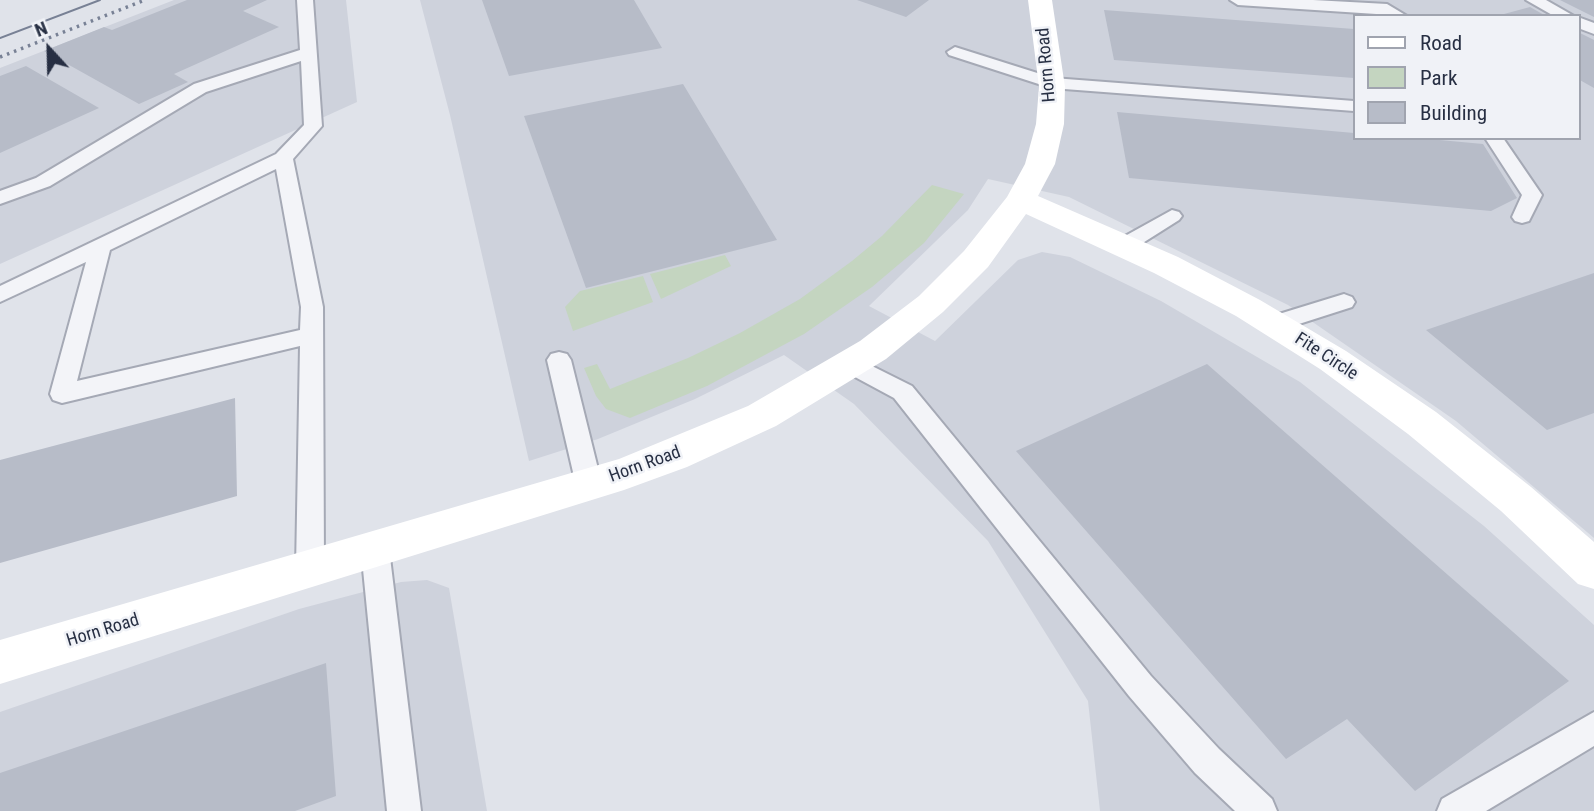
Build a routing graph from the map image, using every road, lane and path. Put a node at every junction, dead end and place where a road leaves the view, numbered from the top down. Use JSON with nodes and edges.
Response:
{"nodes":[{"id":1,"x":305,"y":0,"type":"edge"},
{"id":2,"x":1040,"y":0,"type":"edge"},
{"id":3,"x":1238,"y":0,"type":"edge"},
{"id":4,"x":1535,"y":0,"type":"edge"},
{"id":5,"x":1378,"y":5,"type":"edge"},
{"id":6,"x":1395,"y":14,"type":"edge"},
{"id":7,"x":1562,"y":14,"type":"edge"},
{"id":8,"x":955,"y":52,"type":"dead end"},
{"id":9,"x":308,"y":53,"type":"junction"},
{"id":10,"x":1051,"y":83,"type":"junction"},
{"id":11,"x":1352,"y":106,"type":"edge"},
{"id":12,"x":1495,"y":140,"type":"edge"},
{"id":13,"x":283,"y":158,"type":"junction"},
{"id":14,"x":0,"y":198,"type":"edge"},
{"id":15,"x":1021,"y":200,"type":"junction"},
{"id":16,"x":1172,"y":216,"type":"dead end"},
{"id":17,"x":1522,"y":217,"type":"dead end"},
{"id":18,"x":101,"y":246,"type":"junction"},
{"id":19,"x":1123,"y":246,"type":"junction"},
{"id":20,"x":0,"y":295,"type":"edge"},
{"id":21,"x":1344,"y":302,"type":"dead end"},
{"id":22,"x":1274,"y":324,"type":"junction"},
{"id":23,"x":312,"y":335,"type":"junction"},
{"id":24,"x":559,"y":360,"type":"dead end"},
{"id":25,"x":850,"y":364,"type":"junction"},
{"id":26,"x":589,"y":485,"type":"junction"},
{"id":27,"x":375,"y":550,"type":"junction"},
{"id":28,"x":310,"y":569,"type":"junction"},
{"id":29,"x":1594,"y":570,"type":"edge"},
{"id":30,"x":0,"y":662,"type":"edge"},
{"id":31,"x":1594,"y":729,"type":"edge"},
{"id":32,"x":404,"y":811,"type":"edge"},
{"id":33,"x":1260,"y":811,"type":"edge"},
{"id":34,"x":1454,"y":811,"type":"edge"}],
"edges":[{"from":1,"to":9,"type":"lane"},
{"from":2,"to":10,"type":"street","name":"Horn Road"},
{"from":3,"to":5,"type":"lane"},
{"from":4,"to":7,"type":"lane"},
{"from":5,"to":6,"type":"lane"},
{"from":8,"to":10,"type":"lane"},
{"from":9,"to":13,"type":"lane"},
{"from":9,"to":14,"type":"lane"},
{"from":10,"to":11,"type":"lane"},
{"from":10,"to":15,"type":"street","name":"Horn Road"},
{"from":12,"to":17,"type":"lane"},
{"from":13,"to":18,"type":"lane"},
{"from":13,"to":23,"type":"lane"},
{"from":15,"to":19,"type":"street","name":"Fite Circle"},
{"from":15,"to":25,"type":"street","name":"Horn Road"},
{"from":16,"to":19,"type":"lane"},
{"from":18,"to":20,"type":"lane"},
{"from":18,"to":23,"type":"lane"},
{"from":19,"to":22,"type":"street","name":"Fite Circle"},
{"from":21,"to":22,"type":"lane"},
{"from":22,"to":29,"type":"street","name":"Fite Circle"},
{"from":23,"to":28,"type":"lane"},
{"from":24,"to":26,"type":"lane"},
{"from":25,"to":26,"type":"street","name":"Horn Road"},
{"from":25,"to":33,"type":"lane"},
{"from":26,"to":27,"type":"street","name":"Horn Road"},
{"from":27,"to":28,"type":"street","name":"Horn Road"},
{"from":27,"to":32,"type":"lane"},
{"from":28,"to":30,"type":"street","name":"Horn Road"},
{"from":31,"to":34,"type":"lane"}]}
